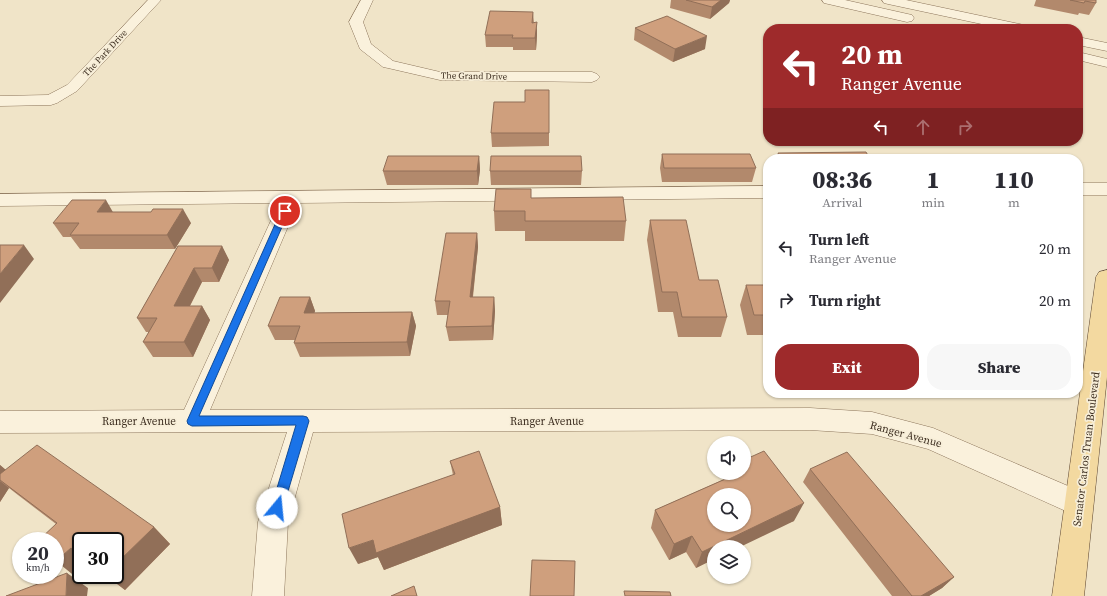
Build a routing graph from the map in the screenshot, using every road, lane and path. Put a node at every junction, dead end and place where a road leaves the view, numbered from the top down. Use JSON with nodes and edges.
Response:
{"nodes":[{"id":1,"x":155,"y":0,"type":"edge"},
{"id":2,"x":367,"y":0,"type":"edge"},
{"id":3,"x":833,"y":0,"type":"edge"},
{"id":4,"x":888,"y":0,"type":"edge"},
{"id":5,"x":919,"y":20,"type":"dead end"},
{"id":6,"x":1001,"y":24,"type":"edge"},
{"id":7,"x":1083,"y":41,"type":"edge"},
{"id":8,"x":1107,"y":47,"type":"edge"},
{"id":9,"x":1083,"y":57,"type":"edge"},
{"id":10,"x":1107,"y":63,"type":"edge"},
{"id":11,"x":592,"y":77,"type":"dead end"},
{"id":12,"x":0,"y":101,"type":"edge"},
{"id":13,"x":1083,"y":189,"type":"edge"},
{"id":14,"x":1107,"y":189,"type":"edge"},
{"id":15,"x":763,"y":192,"type":"edge"},
{"id":16,"x":291,"y":197,"type":"junction"},
{"id":17,"x":0,"y":200,"type":"edge"},
{"id":18,"x":1107,"y":277,"type":"edge"},
{"id":19,"x":192,"y":421,"type":"junction"},
{"id":20,"x":303,"y":421,"type":"junction"},
{"id":21,"x":0,"y":422,"type":"edge"},
{"id":22,"x":1079,"y":504,"type":"junction"},
{"id":23,"x":268,"y":596,"type":"edge"},
{"id":24,"x":1068,"y":596,"type":"edge"}],
"edges":[{"from":1,"to":12,"type":"street","name":"The Park Drive"},
{"from":2,"to":11,"type":"street","name":"The Grand Drive"},
{"from":3,"to":5,"type":"street"},
{"from":4,"to":6,"type":"street"},
{"from":7,"to":8,"type":"street"},
{"from":9,"to":10,"type":"street"},
{"from":13,"to":14,"type":"street"},
{"from":15,"to":16,"type":"street"},
{"from":16,"to":17,"type":"street"},
{"from":16,"to":19,"type":"street"},
{"from":18,"to":22,"type":"main road","name":"Senator Carlos Truan Boulevard"},
{"from":19,"to":20,"type":"street","name":"Ranger Avenue"},
{"from":19,"to":21,"type":"street","name":"Ranger Avenue"},
{"from":20,"to":22,"type":"street","name":"Ranger Avenue"},
{"from":20,"to":23,"type":"street"},
{"from":22,"to":24,"type":"main road","name":"Senator Carlos Truan Boulevard"}]}
